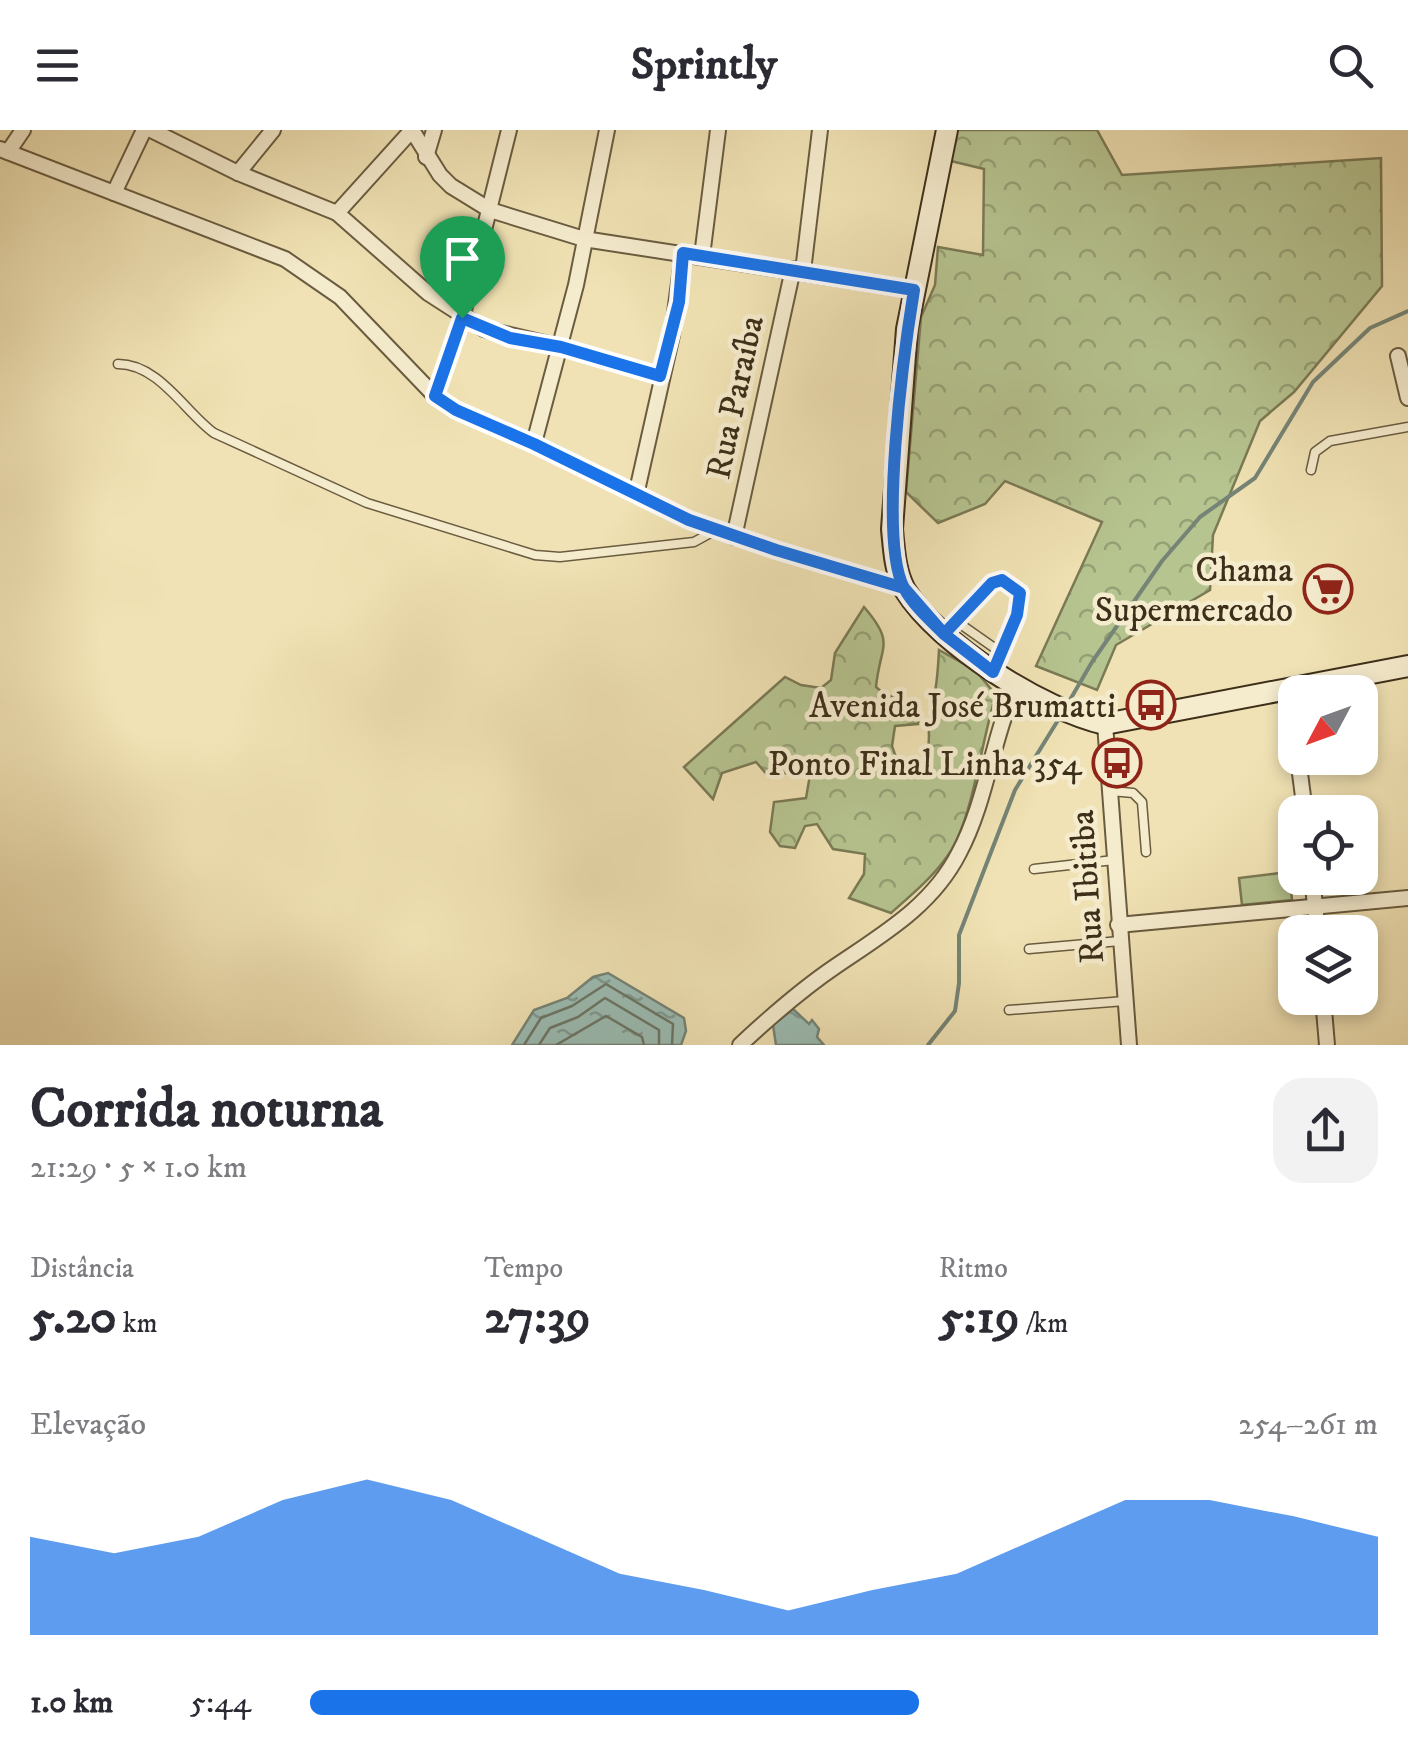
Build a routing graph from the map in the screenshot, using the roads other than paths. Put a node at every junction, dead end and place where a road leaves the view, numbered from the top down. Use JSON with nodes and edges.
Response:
{"nodes":[{"id":1,"x":23,"y":130,"type":"edge"},
{"id":2,"x":147,"y":130,"type":"edge"},
{"id":3,"x":273,"y":130,"type":"edge"},
{"id":4,"x":412,"y":130,"type":"edge"},
{"id":5,"x":434,"y":130,"type":"edge"},
{"id":6,"x":509,"y":130,"type":"edge"},
{"id":7,"x":607,"y":130,"type":"edge"},
{"id":8,"x":718,"y":130,"type":"edge"},
{"id":9,"x":820,"y":130,"type":"edge"},
{"id":10,"x":947,"y":130,"type":"edge"},
{"id":11,"x":4,"y":150,"type":"edge"},
{"id":12,"x":426,"y":157,"type":"junction"},
{"id":13,"x":238,"y":173,"type":"junction"},
{"id":14,"x":114,"y":193,"type":"junction"},
{"id":15,"x":490,"y":210,"type":"junction"},
{"id":16,"x":337,"y":214,"type":"junction"},
{"id":17,"x":584,"y":239,"type":"junction"},
{"id":18,"x":683,"y":253,"type":"junction"},
{"id":19,"x":702,"y":256,"type":"junction"},
{"id":20,"x":798,"y":270,"type":"junction"},
{"id":21,"x":914,"y":290,"type":"junction"},
{"id":22,"x":462,"y":318,"type":"junction"},
{"id":23,"x":561,"y":347,"type":"junction"},
{"id":24,"x":1398,"y":356,"type":"dead end"},
{"id":25,"x":118,"y":364,"type":"dead end"},
{"id":26,"x":660,"y":376,"type":"junction"},
{"id":27,"x":1406,"y":381,"type":"edge"},
{"id":28,"x":435,"y":396,"type":"junction"},
{"id":29,"x":1408,"y":398,"type":"edge"},
{"id":30,"x":1408,"y":427,"type":"edge"},
{"id":31,"x":534,"y":444,"type":"junction"},
{"id":32,"x":1311,"y":470,"type":"dead end"},
{"id":33,"x":636,"y":495,"type":"junction"},
{"id":34,"x":716,"y":530,"type":"junction"},
{"id":35,"x":734,"y":537,"type":"junction"},
{"id":36,"x":904,"y":588,"type":"junction"},
{"id":37,"x":950,"y":628,"type":"junction"},
{"id":38,"x":998,"y":663,"type":"junction"},
{"id":39,"x":1408,"y":666,"type":"edge"},
{"id":40,"x":1362,"y":675,"type":"edge"},
{"id":41,"x":1016,"y":685,"type":"junction"},
{"id":42,"x":1278,"y":691,"type":"edge"},
{"id":43,"x":1104,"y":724,"type":"junction"},
{"id":44,"x":1109,"y":791,"type":"junction"},
{"id":45,"x":1146,"y":852,"type":"dead end"},
{"id":46,"x":1114,"y":860,"type":"junction"},
{"id":47,"x":1034,"y":869,"type":"dead end"},
{"id":48,"x":1314,"y":895,"type":"edge"},
{"id":49,"x":1408,"y":898,"type":"edge"},
{"id":50,"x":1315,"y":906,"type":"junction"},
{"id":51,"x":1316,"y":915,"type":"edge"},
{"id":52,"x":1119,"y":933,"type":"junction"},
{"id":53,"x":1030,"y":949,"type":"dead end"},
{"id":54,"x":1125,"y":1001,"type":"junction"},
{"id":55,"x":1009,"y":1010,"type":"dead end"},
{"id":56,"x":1324,"y":1015,"type":"edge"},
{"id":57,"x":740,"y":1045,"type":"edge"},
{"id":58,"x":1129,"y":1045,"type":"edge"},
{"id":59,"x":1327,"y":1045,"type":"edge"}],
"edges":[{"from":1,"to":11,"type":"street"},
{"from":2,"to":13,"type":"street"},
{"from":2,"to":14,"type":"street"},
{"from":3,"to":13,"type":"street"},
{"from":4,"to":12,"type":"street"},
{"from":4,"to":16,"type":"street"},
{"from":5,"to":12,"type":"street"},
{"from":6,"to":15,"type":"street"},
{"from":7,"to":17,"type":"street"},
{"from":8,"to":19,"type":"street"},
{"from":9,"to":20,"type":"street","name":"Rua Paraíba"},
{"from":10,"to":21,"type":"main road"},
{"from":11,"to":14,"type":"street"},
{"from":12,"to":15,"type":"street"},
{"from":13,"to":16,"type":"street"},
{"from":14,"to":28,"type":"street"},
{"from":15,"to":17,"type":"street"},
{"from":15,"to":22,"type":"street"},
{"from":16,"to":22,"type":"street"},
{"from":17,"to":18,"type":"street"},
{"from":17,"to":23,"type":"street"},
{"from":18,"to":19,"type":"street"},
{"from":18,"to":26,"type":"street"},
{"from":19,"to":20,"type":"street"},
{"from":20,"to":21,"type":"street"},
{"from":20,"to":35,"type":"street","name":"Rua Paraíba"},
{"from":21,"to":36,"type":"main road"},
{"from":22,"to":23,"type":"street"},
{"from":22,"to":28,"type":"street"},
{"from":23,"to":26,"type":"street"},
{"from":23,"to":31,"type":"street"},
{"from":24,"to":27,"type":"street"},
{"from":25,"to":34,"type":"lane"},
{"from":26,"to":33,"type":"street"},
{"from":27,"to":29,"type":"street"},
{"from":28,"to":31,"type":"street"},
{"from":30,"to":32,"type":"lane"},
{"from":31,"to":33,"type":"street"},
{"from":33,"to":34,"type":"street"},
{"from":34,"to":35,"type":"street"},
{"from":35,"to":36,"type":"street"},
{"from":36,"to":37,"type":"main road"},
{"from":37,"to":38,"type":"main road"},
{"from":37,"to":38,"type":"lane"},
{"from":38,"to":41,"type":"main road"},
{"from":39,"to":40,"type":"main road"},
{"from":41,"to":43,"type":"main road"},
{"from":41,"to":57,"type":"street"},
{"from":42,"to":43,"type":"main road"},
{"from":43,"to":44,"type":"street","name":"Rua Ibitiba"},
{"from":44,"to":45,"type":"lane"},
{"from":44,"to":46,"type":"street","name":"Rua Ibitiba"},
{"from":46,"to":47,"type":"lane"},
{"from":46,"to":52,"type":"street","name":"Rua Ibitiba"},
{"from":48,"to":50,"type":"street"},
{"from":49,"to":50,"type":"street"},
{"from":50,"to":51,"type":"street"},
{"from":50,"to":52,"type":"street"},
{"from":52,"to":53,"type":"lane"},
{"from":52,"to":54,"type":"street","name":"Rua Ibitiba"},
{"from":54,"to":55,"type":"lane"},
{"from":54,"to":58,"type":"street","name":"Rua Ibitiba"},
{"from":56,"to":59,"type":"street"}]}
